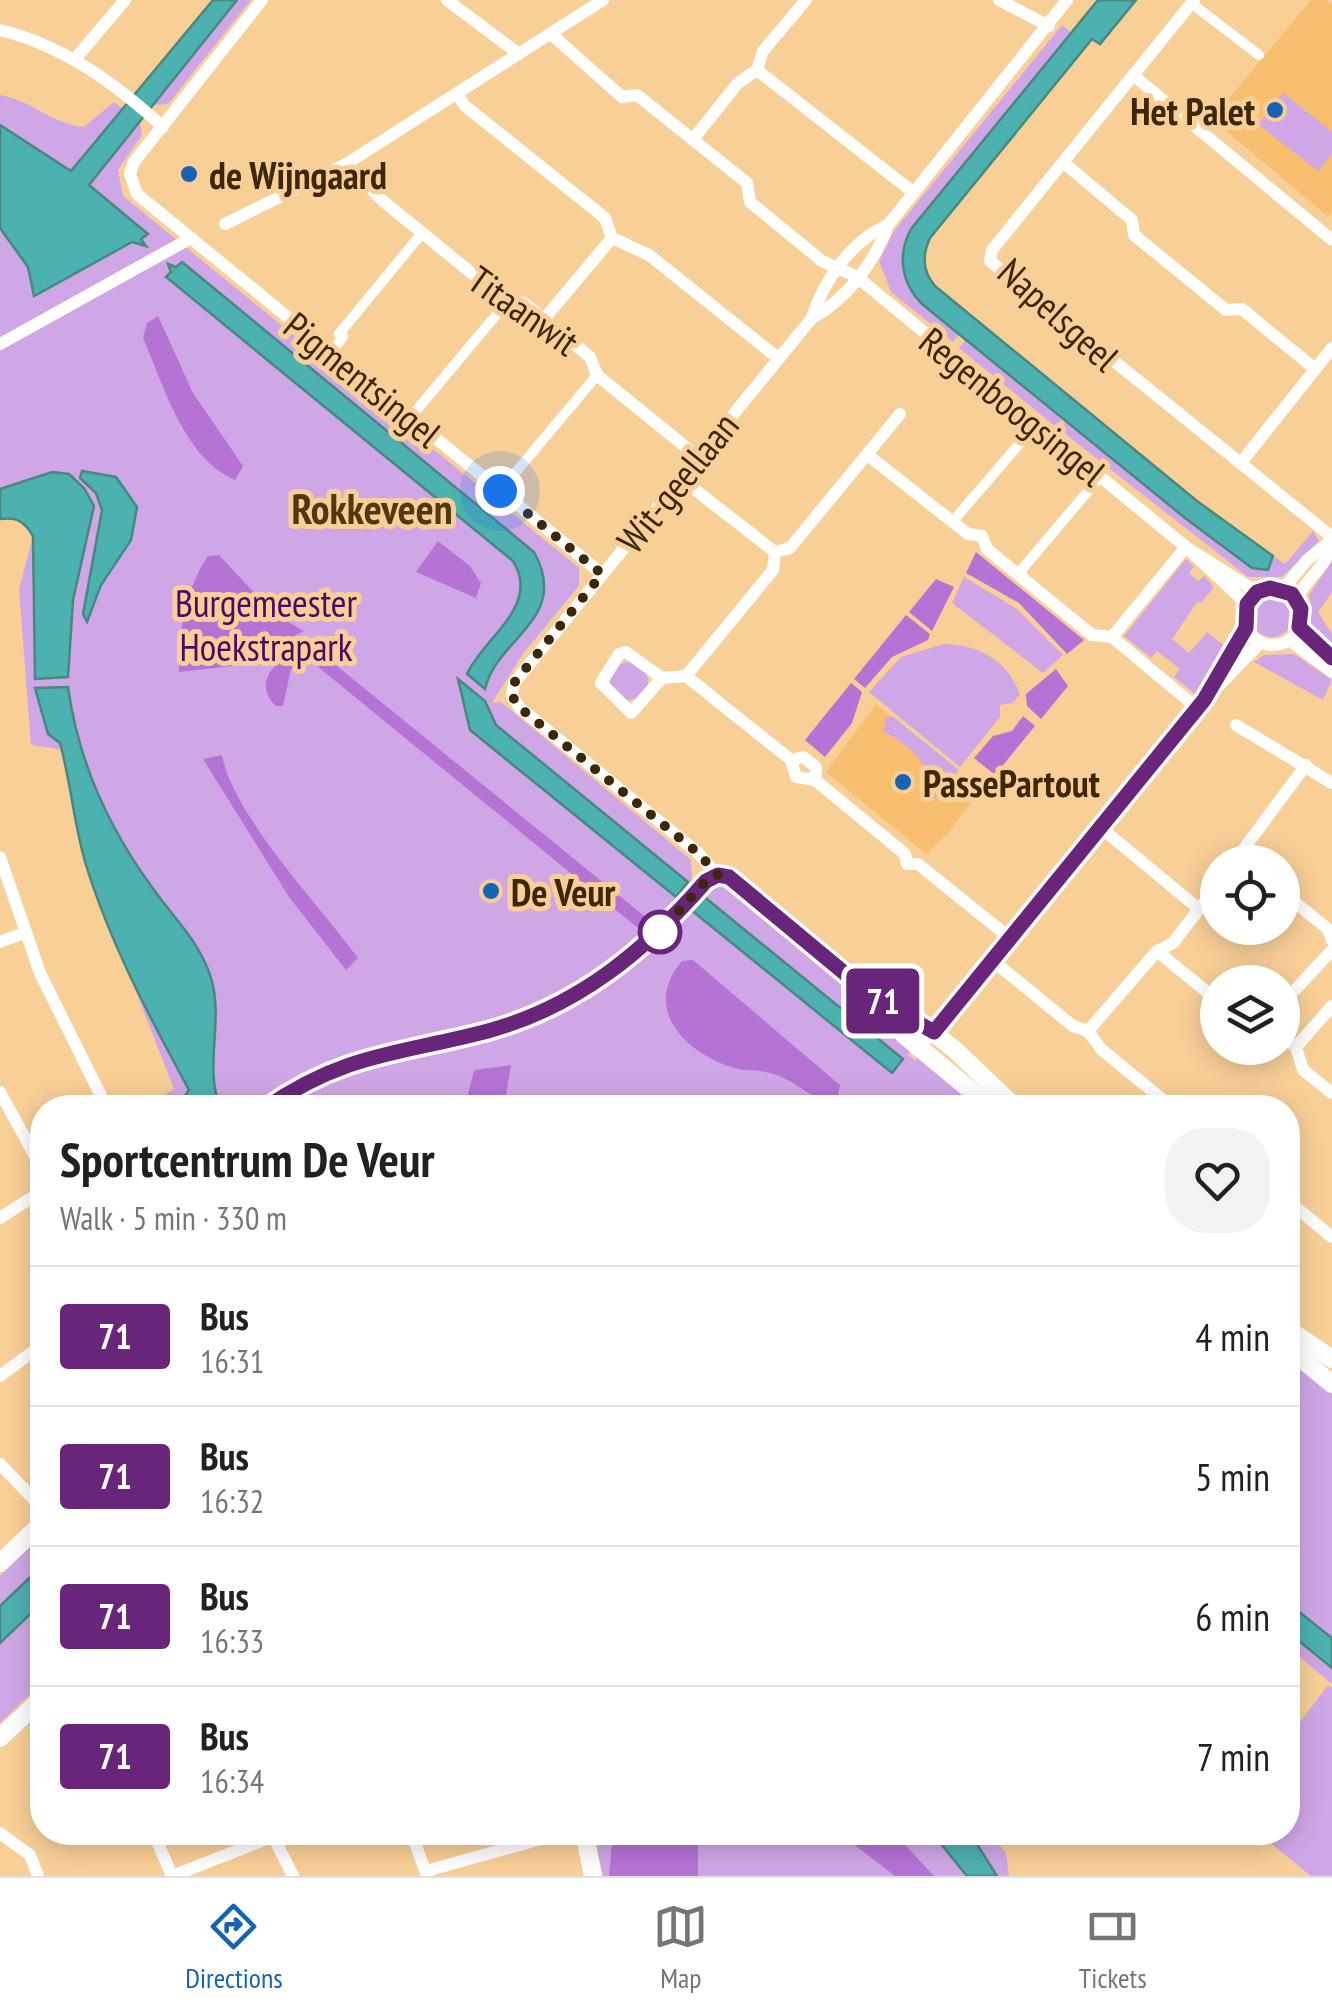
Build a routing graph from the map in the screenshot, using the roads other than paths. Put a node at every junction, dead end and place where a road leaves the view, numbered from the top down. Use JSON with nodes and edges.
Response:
{"nodes":[{"id":1,"x":125,"y":0,"type":"edge"},
{"id":2,"x":262,"y":0,"type":"edge"},
{"id":3,"x":447,"y":0,"type":"edge"},
{"id":4,"x":603,"y":0,"type":"edge"},
{"id":5,"x":806,"y":0,"type":"edge"},
{"id":6,"x":999,"y":0,"type":"edge"},
{"id":7,"x":1068,"y":2,"type":"edge"},
{"id":8,"x":1192,"y":2,"type":"edge"},
{"id":9,"x":1048,"y":26,"type":"junction"},
{"id":10,"x":0,"y":30,"type":"edge"},
{"id":11,"x":551,"y":34,"type":"junction"},
{"id":12,"x":519,"y":54,"type":"junction"},
{"id":13,"x":1259,"y":55,"type":"dead end"},
{"id":14,"x":75,"y":59,"type":"junction"},
{"id":15,"x":757,"y":70,"type":"junction"},
{"id":16,"x":1133,"y":75,"type":"junction"},
{"id":17,"x":457,"y":94,"type":"junction"},
{"id":18,"x":163,"y":127,"type":"junction"},
{"id":19,"x":694,"y":138,"type":"junction"},
{"id":20,"x":1064,"y":163,"type":"junction"},
{"id":21,"x":346,"y":164,"type":"junction"},
{"id":22,"x":914,"y":192,"type":"junction"},
{"id":23,"x":225,"y":224,"type":"dead end"},
{"id":24,"x":888,"y":225,"type":"junction"},
{"id":25,"x":422,"y":233,"type":"junction"},
{"id":26,"x":191,"y":238,"type":"junction"},
{"id":27,"x":612,"y":238,"type":"junction"},
{"id":28,"x":1332,"y":240,"type":"edge"},
{"id":29,"x":838,"y":270,"type":"junction"},
{"id":30,"x":857,"y":277,"type":"junction"},
{"id":31,"x":507,"y":302,"type":"junction"},
{"id":32,"x":812,"y":318,"type":"junction"},
{"id":33,"x":544,"y":319,"type":"junction"},
{"id":34,"x":0,"y":344,"type":"edge"},
{"id":35,"x":1332,"y":348,"type":"edge"},
{"id":36,"x":330,"y":352,"type":"junction"},
{"id":37,"x":778,"y":358,"type":"junction"},
{"id":38,"x":1315,"y":369,"type":"junction"},
{"id":39,"x":598,"y":375,"type":"junction"},
{"id":40,"x":900,"y":414,"type":"dead end"},
{"id":41,"x":410,"y":418,"type":"junction"},
{"id":42,"x":1045,"y":433,"type":"junction"},
{"id":43,"x":869,"y":456,"type":"junction"},
{"id":44,"x":698,"y":457,"type":"junction"},
{"id":45,"x":1243,"y":460,"type":"junction"},
{"id":46,"x":1100,"y":477,"type":"junction"},
{"id":47,"x":680,"y":478,"type":"junction"},
{"id":48,"x":500,"y":491,"type":"junction"},
{"id":49,"x":953,"y":521,"type":"junction"},
{"id":50,"x":1332,"y":540,"type":"edge"},
{"id":51,"x":1186,"y":547,"type":"junction"},
{"id":52,"x":774,"y":552,"type":"junction"},
{"id":53,"x":602,"y":574,"type":"junction"},
{"id":54,"x":1018,"y":574,"type":"junction"},
{"id":55,"x":1283,"y":589,"type":"junction"},
{"id":56,"x":1257,"y":592,"type":"junction"},
{"id":57,"x":1295,"y":598,"type":"junction"},
{"id":58,"x":1247,"y":604,"type":"junction"},
{"id":59,"x":1299,"y":627,"type":"junction"},
{"id":60,"x":1246,"y":628,"type":"junction"},
{"id":61,"x":1112,"y":636,"type":"junction"},
{"id":62,"x":1289,"y":640,"type":"junction"},
{"id":63,"x":1261,"y":642,"type":"junction"},
{"id":64,"x":1332,"y":658,"type":"edge"},
{"id":65,"x":1332,"y":672,"type":"edge"},
{"id":66,"x":686,"y":676,"type":"junction"},
{"id":67,"x":662,"y":678,"type":"junction"},
{"id":68,"x":1201,"y":704,"type":"junction"},
{"id":69,"x":1236,"y":725,"type":"dead end"},
{"id":70,"x":1306,"y":765,"type":"junction"},
{"id":71,"x":1332,"y":782,"type":"edge"},
{"id":72,"x":1100,"y":827,"type":"junction"},
{"id":73,"x":1250,"y":845,"type":"edge"},
{"id":74,"x":0,"y":857,"type":"edge"},
{"id":75,"x":712,"y":878,"type":"junction"},
{"id":76,"x":1300,"y":906,"type":"edge"},
{"id":77,"x":1199,"y":909,"type":"joint"},
{"id":78,"x":24,"y":933,"type":"junction"},
{"id":79,"x":1010,"y":938,"type":"junction"},
{"id":80,"x":1332,"y":940,"type":"edge"},
{"id":81,"x":0,"y":942,"type":"edge"},
{"id":82,"x":1332,"y":950,"type":"edge"},
{"id":83,"x":1156,"y":951,"type":"junction"},
{"id":84,"x":992,"y":960,"type":"junction"},
{"id":85,"x":1300,"y":985,"type":"edge"},
{"id":86,"x":1200,"y":986,"type":"edge"},
{"id":87,"x":872,"y":996,"type":"junction"},
{"id":88,"x":1332,"y":1006,"type":"edge"},
{"id":89,"x":1088,"y":1031,"type":"junction"},
{"id":90,"x":934,"y":1032,"type":"junction"},
{"id":91,"x":1300,"y":1042,"type":"edge"},
{"id":92,"x":919,"y":1048,"type":"junction"},
{"id":93,"x":1300,"y":1060,"type":"edge"},
{"id":94,"x":0,"y":1092,"type":"edge"},
{"id":95,"x":1332,"y":1093,"type":"edge"},
{"id":96,"x":101,"y":1095,"type":"edge"},
{"id":97,"x":286,"y":1095,"type":"edge"},
{"id":98,"x":976,"y":1095,"type":"edge"},
{"id":99,"x":1002,"y":1095,"type":"edge"},
{"id":100,"x":1156,"y":1095,"type":"edge"},
{"id":101,"x":30,"y":1147,"type":"edge"},
{"id":102,"x":30,"y":1199,"type":"edge"},
{"id":103,"x":1300,"y":1209,"type":"edge"},
{"id":104,"x":0,"y":1218,"type":"edge"},
{"id":105,"x":1330,"y":1230,"type":"edge"},
{"id":106,"x":1300,"y":1337,"type":"edge"},
{"id":107,"x":30,"y":1354,"type":"edge"},
{"id":108,"x":1300,"y":1358,"type":"edge"},
{"id":109,"x":1332,"y":1359,"type":"edge"},
{"id":110,"x":0,"y":1376,"type":"edge"},
{"id":111,"x":1332,"y":1384,"type":"edge"},
{"id":112,"x":0,"y":1464,"type":"edge"},
{"id":113,"x":30,"y":1495,"type":"edge"},
{"id":114,"x":30,"y":1535,"type":"edge"},
{"id":115,"x":0,"y":1564,"type":"edge"},
{"id":116,"x":30,"y":1712,"type":"edge"},
{"id":117,"x":0,"y":1738,"type":"edge"},
{"id":118,"x":0,"y":1832,"type":"edge"},
{"id":119,"x":158,"y":1845,"type":"edge"},
{"id":120,"x":247,"y":1845,"type":"edge"},
{"id":121,"x":276,"y":1845,"type":"edge"},
{"id":122,"x":417,"y":1845,"type":"edge"},
{"id":123,"x":523,"y":1845,"type":"edge"},
{"id":124,"x":587,"y":1845,"type":"edge"},
{"id":125,"x":427,"y":1874,"type":"edge"},
{"id":126,"x":38,"y":1876,"type":"edge"},
{"id":127,"x":172,"y":1876,"type":"edge"},
{"id":128,"x":293,"y":1876,"type":"edge"},
{"id":129,"x":593,"y":1876,"type":"edge"}],
"edges":[{"from":1,"to":14,"type":"street"},
{"from":2,"to":18,"type":"street"},
{"from":3,"to":12,"type":"street"},
{"from":4,"to":11,"type":"street"},
{"from":5,"to":15,"type":"street"},
{"from":6,"to":9,"type":"street"},
{"from":7,"to":9,"type":"street","name":"Wit-geellaan"},
{"from":8,"to":13,"type":"street"},
{"from":8,"to":16,"type":"street","name":"Napelsgeel"},
{"from":9,"to":22,"type":"street","name":"Wit-geellaan"},
{"from":10,"to":14,"type":"street"},
{"from":11,"to":12,"type":"street"},
{"from":11,"to":19,"type":"street","name":"Regenboogsingel"},
{"from":12,"to":17,"type":"street"},
{"from":14,"to":18,"type":"street"},
{"from":15,"to":19,"type":"street"},
{"from":15,"to":22,"type":"street"},
{"from":16,"to":20,"type":"street","name":"Napelsgeel"},
{"from":16,"to":28,"type":"street"},
{"from":17,"to":21,"type":"street"},
{"from":17,"to":27,"type":"street"},
{"from":18,"to":26,"type":"street","name":"Pigmentsingel"},
{"from":19,"to":29,"type":"street","name":"Regenboogsingel"},
{"from":20,"to":38,"type":"street"},
{"from":20,"to":45,"type":"street","name":"Napelsgeel"},
{"from":21,"to":23,"type":"street"},
{"from":21,"to":25,"type":"street","name":"Titaanwit"},
{"from":22,"to":24,"type":"street","name":"Wit-geellaan"},
{"from":24,"to":29,"type":"street","name":"Wit-geellaan"},
{"from":24,"to":30,"type":"street","name":"Wit-geellaan"},
{"from":25,"to":31,"type":"street","name":"Titaanwit"},
{"from":25,"to":36,"type":"street"},
{"from":26,"to":34,"type":"street"},
{"from":26,"to":36,"type":"street","name":"Pigmentsingel"},
{"from":27,"to":33,"type":"street"},
{"from":27,"to":37,"type":"street"},
{"from":29,"to":30,"type":"street","name":"Regenboogsingel"},
{"from":29,"to":32,"type":"street","name":"Wit-geellaan"},
{"from":30,"to":32,"type":"street","name":"Wit-geellaan"},
{"from":30,"to":42,"type":"street","name":"Regenboogsingel"},
{"from":31,"to":33,"type":"street","name":"Titaanwit"},
{"from":31,"to":41,"type":"street"},
{"from":32,"to":37,"type":"street","name":"Wit-geellaan"},
{"from":33,"to":39,"type":"street","name":"Titaanwit"},
{"from":35,"to":38,"type":"street"},
{"from":36,"to":41,"type":"street","name":"Pigmentsingel"},
{"from":37,"to":44,"type":"street","name":"Wit-geellaan"},
{"from":38,"to":45,"type":"street"},
{"from":39,"to":44,"type":"street","name":"Titaanwit"},
{"from":39,"to":48,"type":"street"},
{"from":40,"to":43,"type":"street"},
{"from":41,"to":48,"type":"street","name":"Pigmentsingel"},
{"from":42,"to":46,"type":"street","name":"Regenboogsingel"},
{"from":42,"to":49,"type":"street"},
{"from":43,"to":49,"type":"street"},
{"from":43,"to":52,"type":"street"},
{"from":44,"to":47,"type":"street","name":"Wit-geellaan"},
{"from":45,"to":50,"type":"street","name":"Napelsgeel"},
{"from":46,"to":51,"type":"street","name":"Regenboogsingel"},
{"from":46,"to":54,"type":"street"},
{"from":47,"to":52,"type":"street"},
{"from":47,"to":53,"type":"street","name":"Wit-geellaan"},
{"from":48,"to":53,"type":"street","name":"Pigmentsingel"},
{"from":49,"to":54,"type":"street"},
{"from":50,"to":55,"type":"street"},
{"from":50,"to":57,"type":"street"},
{"from":51,"to":56,"type":"street","name":"Regenboogsingel"},
{"from":51,"to":58,"type":"street","name":"Regenboogsingel"},
{"from":51,"to":61,"type":"street"},
{"from":52,"to":66,"type":"street"},
{"from":53,"to":75,"type":"street","name":"Wit-geellaan"},
{"from":54,"to":61,"type":"street"},
{"from":55,"to":56,"type":"street"},
{"from":55,"to":57,"type":"street"},
{"from":56,"to":58,"type":"street"},
{"from":57,"to":59,"type":"street"},
{"from":58,"to":60,"type":"street"},
{"from":59,"to":62,"type":"street"},
{"from":59,"to":64,"type":"street"},
{"from":60,"to":63,"type":"street"},
{"from":60,"to":68,"type":"street"},
{"from":61,"to":68,"type":"street"},
{"from":62,"to":63,"type":"street"},
{"from":62,"to":65,"type":"street"},
{"from":63,"to":68,"type":"street"},
{"from":66,"to":67,"type":"street"},
{"from":66,"to":79,"type":"street"},
{"from":67,"to":67,"type":"street"},
{"from":68,"to":72,"type":"street"},
{"from":69,"to":70,"type":"street"},
{"from":70,"to":71,"type":"street"},
{"from":70,"to":73,"type":"street"},
{"from":72,"to":77,"type":"street"},
{"from":72,"to":79,"type":"street"},
{"from":74,"to":78,"type":"street"},
{"from":75,"to":87,"type":"street"},
{"from":75,"to":97,"type":"street"},
{"from":76,"to":80,"type":"street"},
{"from":77,"to":83,"type":"street"},
{"from":78,"to":81,"type":"street"},
{"from":78,"to":96,"type":"street"},
{"from":79,"to":84,"type":"street"},
{"from":82,"to":85,"type":"street"},
{"from":83,"to":86,"type":"street"},
{"from":83,"to":89,"type":"street"},
{"from":84,"to":89,"type":"street"},
{"from":84,"to":90,"type":"street"},
{"from":87,"to":90,"type":"street"},
{"from":87,"to":92,"type":"street"},
{"from":88,"to":91,"type":"street"},
{"from":89,"to":100,"type":"street"},
{"from":90,"to":92,"type":"street"},
{"from":90,"to":99,"type":"street"},
{"from":92,"to":98,"type":"street"},
{"from":93,"to":95,"type":"street"},
{"from":94,"to":101,"type":"street"},
{"from":102,"to":104,"type":"street"},
{"from":103,"to":105,"type":"street"},
{"from":106,"to":109,"type":"street"},
{"from":107,"to":110,"type":"street"},
{"from":108,"to":111,"type":"street"},
{"from":112,"to":113,"type":"street"},
{"from":114,"to":115,"type":"street"},
{"from":116,"to":117,"type":"street"},
{"from":118,"to":126,"type":"street"},
{"from":119,"to":127,"type":"street"},
{"from":120,"to":127,"type":"street"},
{"from":121,"to":128,"type":"street"},
{"from":122,"to":125,"type":"street"},
{"from":123,"to":125,"type":"street"},
{"from":124,"to":129,"type":"street"}]}
